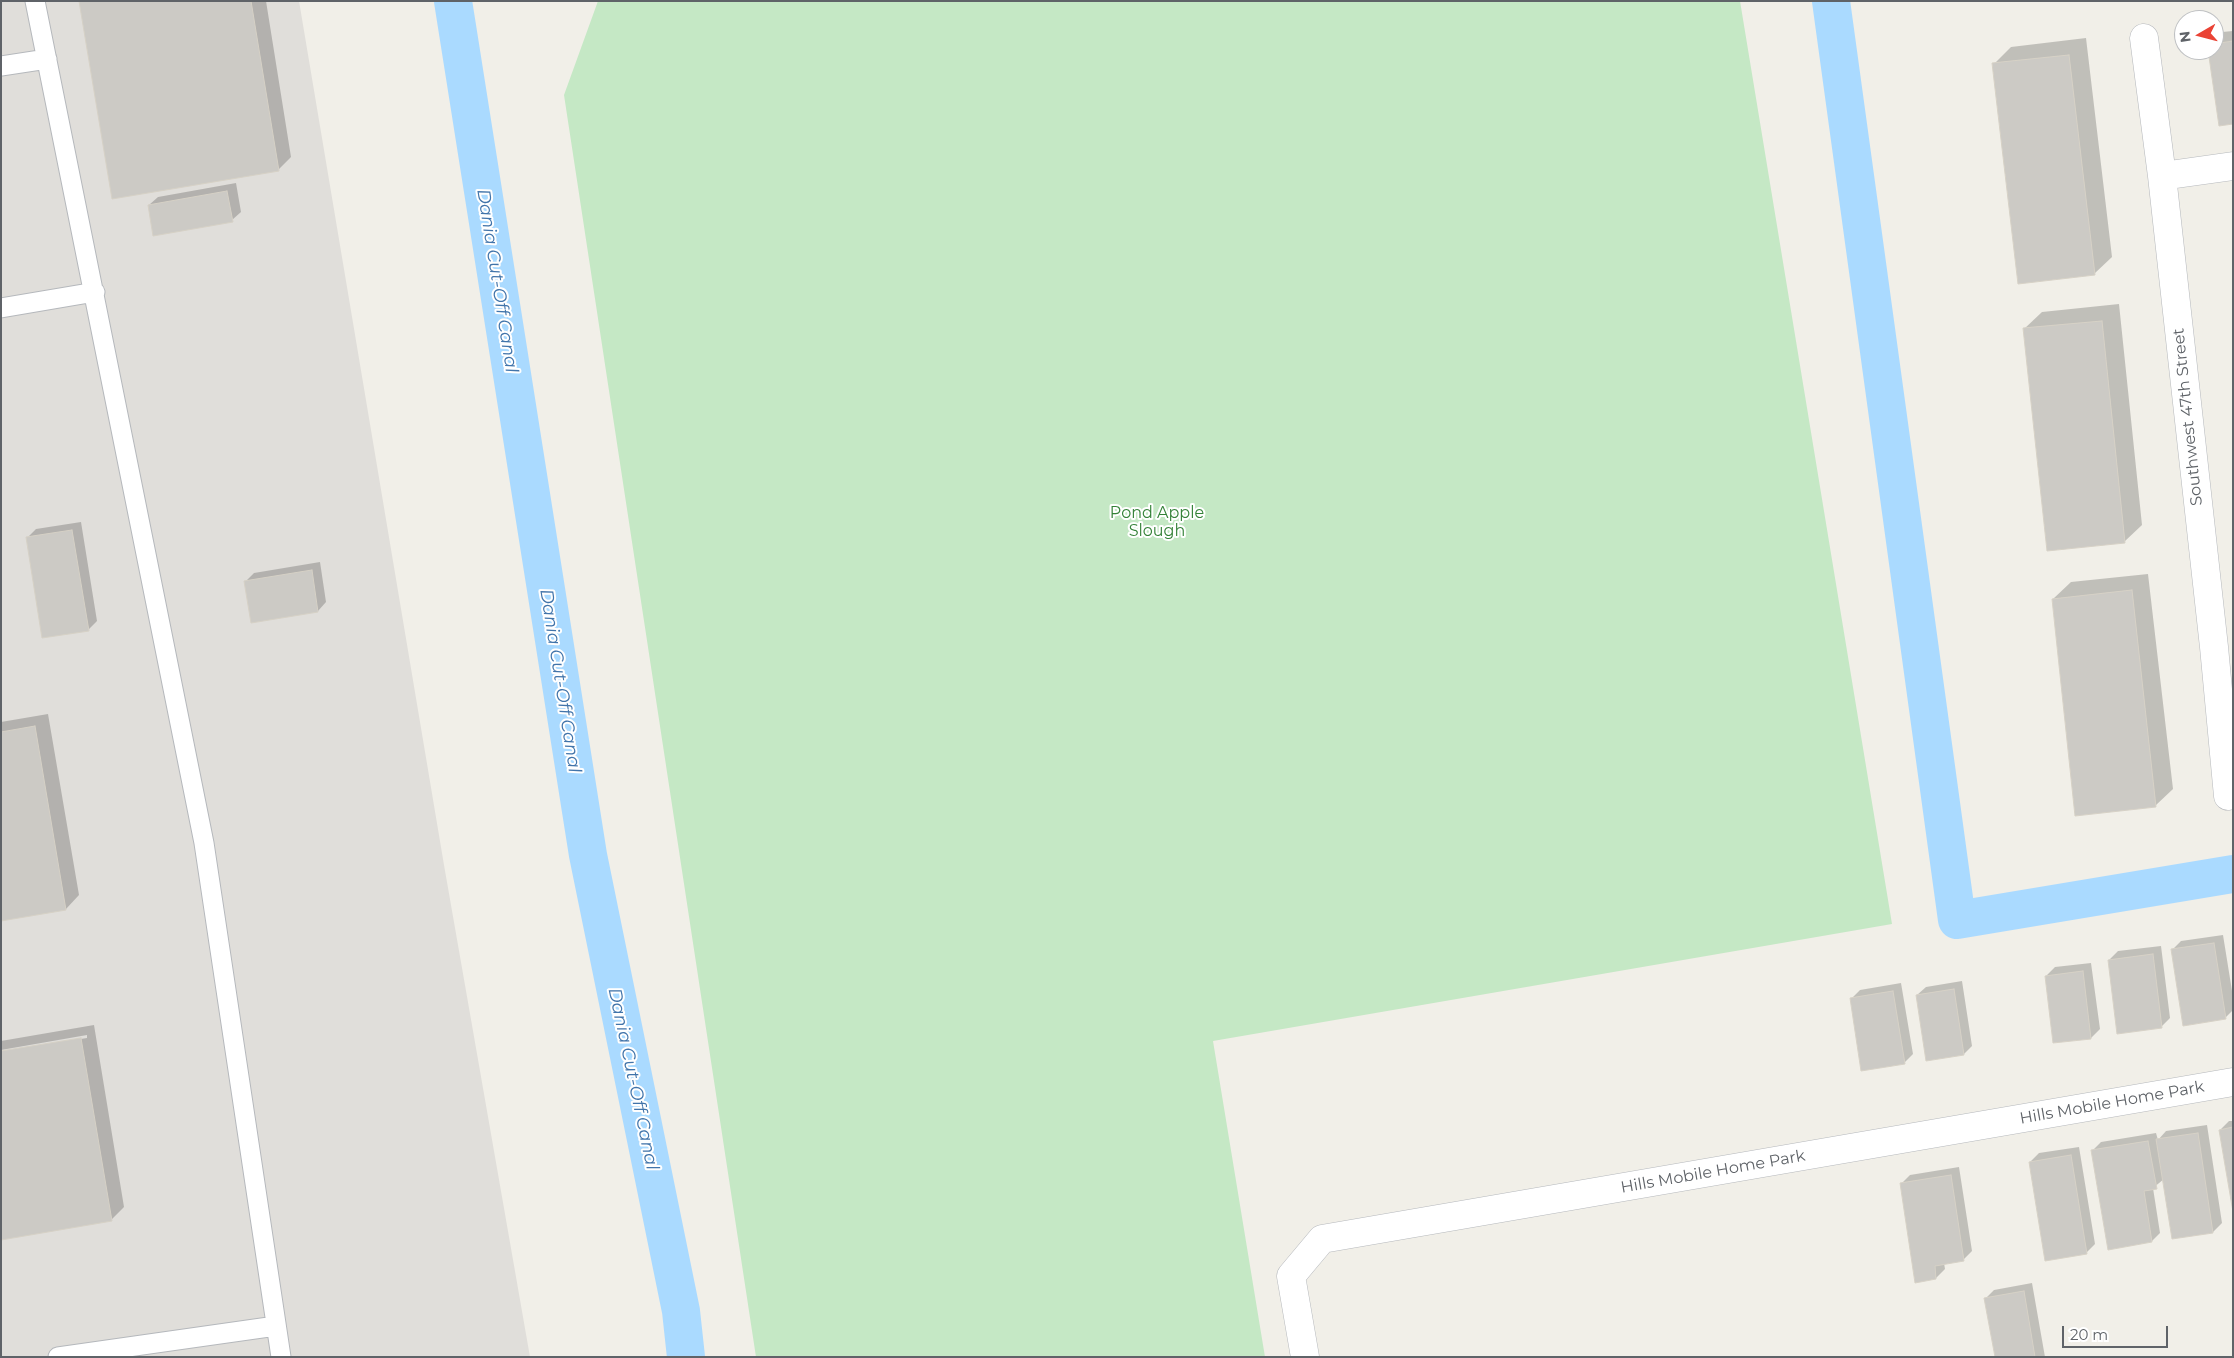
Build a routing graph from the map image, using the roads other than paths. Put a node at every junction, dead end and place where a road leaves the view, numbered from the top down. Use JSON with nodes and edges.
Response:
{"nodes":[{"id":1,"x":35,"y":1,"type":"edge"},
{"id":2,"x":2144,"y":38,"type":"dead end"},
{"id":3,"x":47,"y":59,"type":"junction"},
{"id":4,"x":1,"y":66,"type":"edge"},
{"id":5,"x":2233,"y":166,"type":"edge"},
{"id":6,"x":2162,"y":176,"type":"junction"},
{"id":7,"x":95,"y":292,"type":"junction"},
{"id":8,"x":1,"y":308,"type":"edge"},
{"id":9,"x":2223,"y":646,"type":"edge"},
{"id":10,"x":2228,"y":796,"type":"dead end"},
{"id":11,"x":2233,"y":1082,"type":"edge"},
{"id":12,"x":276,"y":1326,"type":"junction"},
{"id":13,"x":58,"y":1357,"type":"edge"},
{"id":14,"x":281,"y":1357,"type":"edge"},
{"id":15,"x":1305,"y":1357,"type":"edge"}],
"edges":[{"from":1,"to":3,"type":"lane"},
{"from":2,"to":6,"type":"street","name":"Southwest 47th Street"},
{"from":3,"to":4,"type":"lane"},
{"from":3,"to":7,"type":"lane"},
{"from":5,"to":6,"type":"street"},
{"from":6,"to":9,"type":"street","name":"Southwest 47th Street"},
{"from":7,"to":8,"type":"lane"},
{"from":7,"to":12,"type":"lane"},
{"from":9,"to":10,"type":"street","name":"Southwest 47th Street"},
{"from":11,"to":15,"type":"street","name":"Hills Mobile Home Park"},
{"from":12,"to":13,"type":"lane"},
{"from":12,"to":14,"type":"lane"}]}
